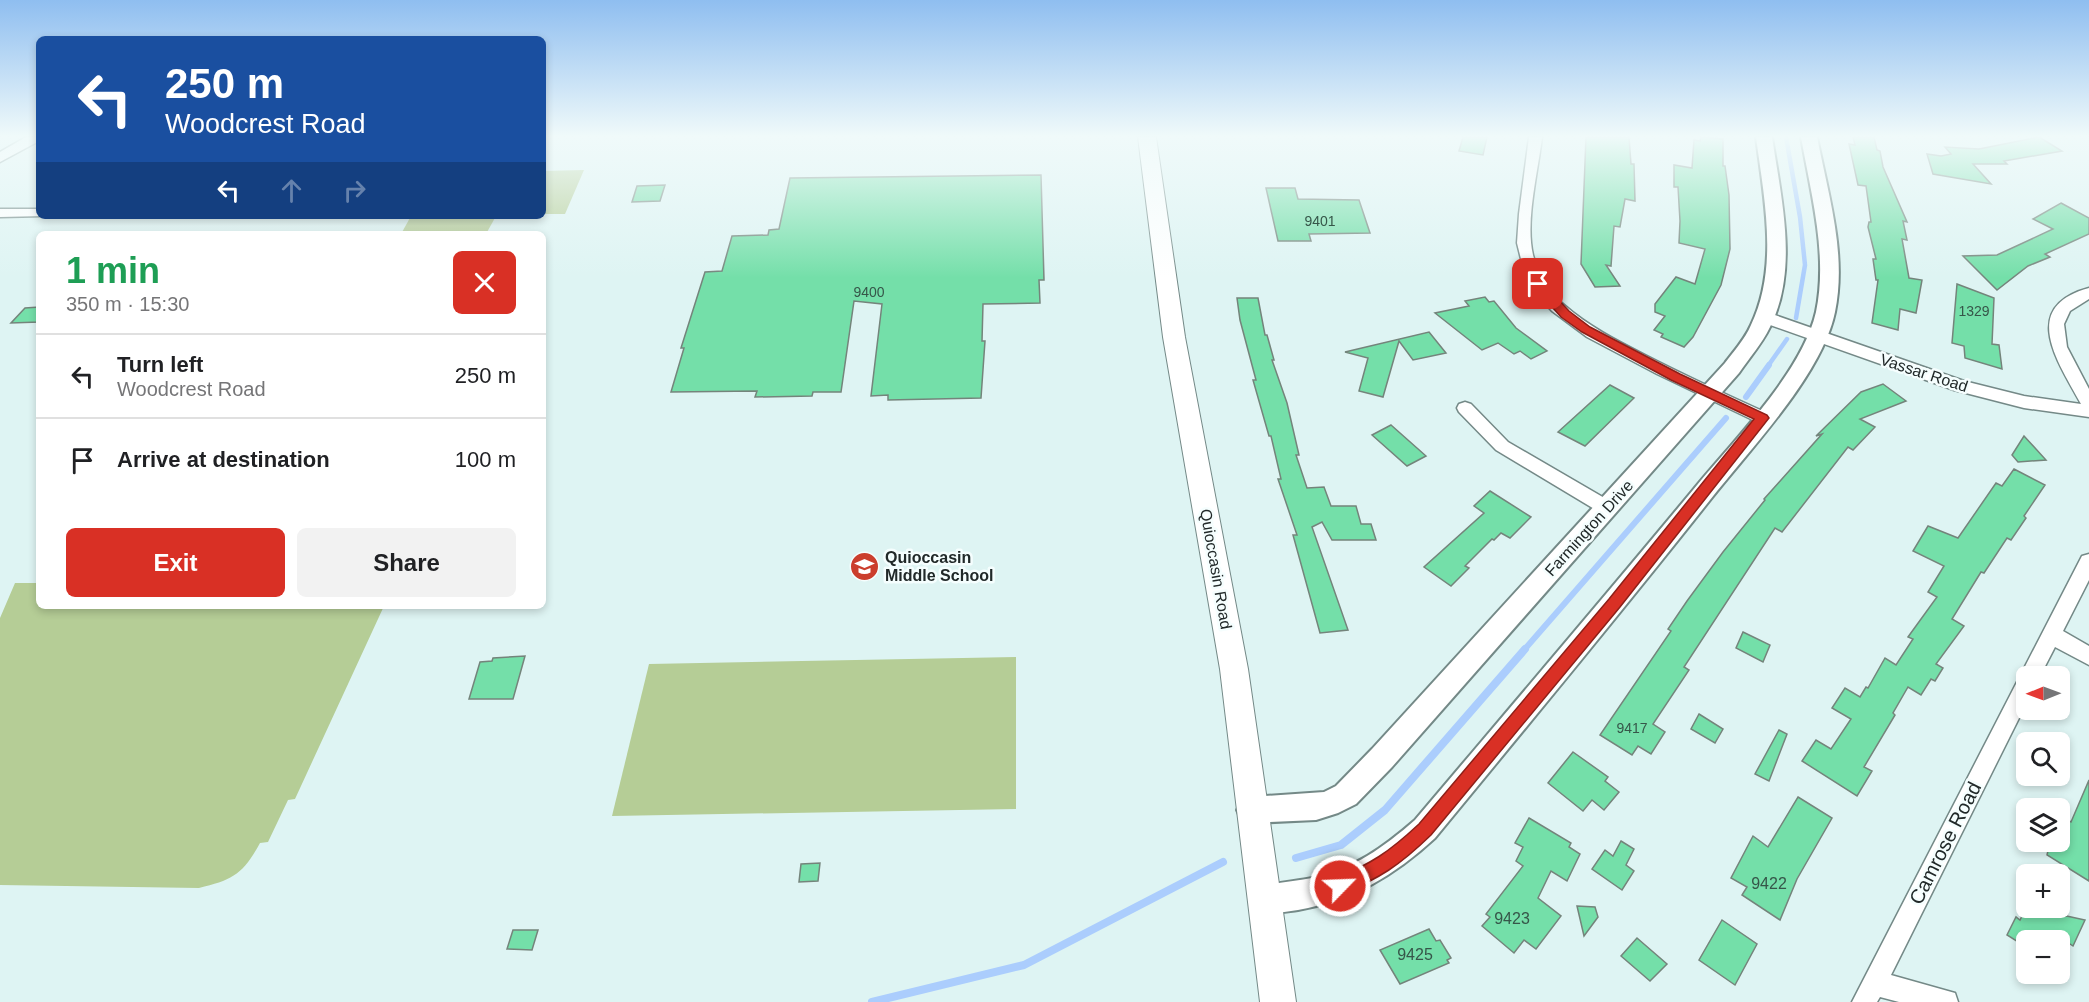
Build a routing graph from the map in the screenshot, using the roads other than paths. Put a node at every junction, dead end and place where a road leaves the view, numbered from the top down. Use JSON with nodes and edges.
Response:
{"nodes":[{"id":1,"x":1153,"y":184,"type":"edge"},
{"id":2,"x":1531,"y":184,"type":"edge"},
{"id":3,"x":1770,"y":184,"type":"edge"},
{"id":4,"x":1817,"y":184,"type":"edge"},
{"id":5,"x":0,"y":213,"type":"edge"},
{"id":6,"x":36,"y":213,"type":"edge"},
{"id":7,"x":2089,"y":293,"type":"edge"},
{"id":8,"x":1764,"y":318,"type":"junction"},
{"id":9,"x":1818,"y":336,"type":"junction"},
{"id":10,"x":1710,"y":393,"type":"junction"},
{"id":11,"x":2089,"y":404,"type":"edge"},
{"id":12,"x":1465,"y":408,"type":"dead end"},
{"id":13,"x":2089,"y":411,"type":"edge"},
{"id":14,"x":1763,"y":418,"type":"junction"},
{"id":15,"x":1607,"y":508,"type":"junction"},
{"id":16,"x":2089,"y":561,"type":"edge"},
{"id":17,"x":2052,"y":635,"type":"junction"},
{"id":18,"x":2089,"y":656,"type":"edge"},
{"id":19,"x":2035,"y":666,"type":"edge"},
{"id":20,"x":2016,"y":704,"type":"edge"},
{"id":21,"x":1251,"y":810,"type":"junction"},
{"id":22,"x":1264,"y":900,"type":"junction"},
{"id":23,"x":1869,"y":993,"type":"edge"},
{"id":24,"x":1278,"y":1002,"type":"edge"},
{"id":25,"x":1946,"y":1002,"type":"edge"}],
"edges":[{"from":1,"to":21,"type":"main road","name":"Quioccasin Road"},
{"from":2,"to":10,"type":"street"},
{"from":3,"to":8,"type":"street","name":"Farmington Drive"},
{"from":4,"to":9,"type":"street"},
{"from":5,"to":6,"type":"street"},
{"from":7,"to":11,"type":"street"},
{"from":8,"to":9,"type":"street","name":"Vassar Road"},
{"from":8,"to":10,"type":"street","name":"Farmington Drive"},
{"from":9,"to":13,"type":"street","name":"Vassar Road"},
{"from":9,"to":14,"type":"street"},
{"from":10,"to":14,"type":"street"},
{"from":10,"to":15,"type":"street","name":"Farmington Drive"},
{"from":12,"to":15,"type":"street"},
{"from":14,"to":22,"type":"street"},
{"from":15,"to":21,"type":"street","name":"Farmington Drive"},
{"from":16,"to":17,"type":"street"},
{"from":17,"to":18,"type":"street"},
{"from":17,"to":19,"type":"street"},
{"from":20,"to":23,"type":"street","name":"Camrose Road"},
{"from":21,"to":22,"type":"main road","name":"Quioccasin Road"},
{"from":22,"to":24,"type":"main road","name":"Quioccasin Road"},
{"from":23,"to":25,"type":"street"}]}
